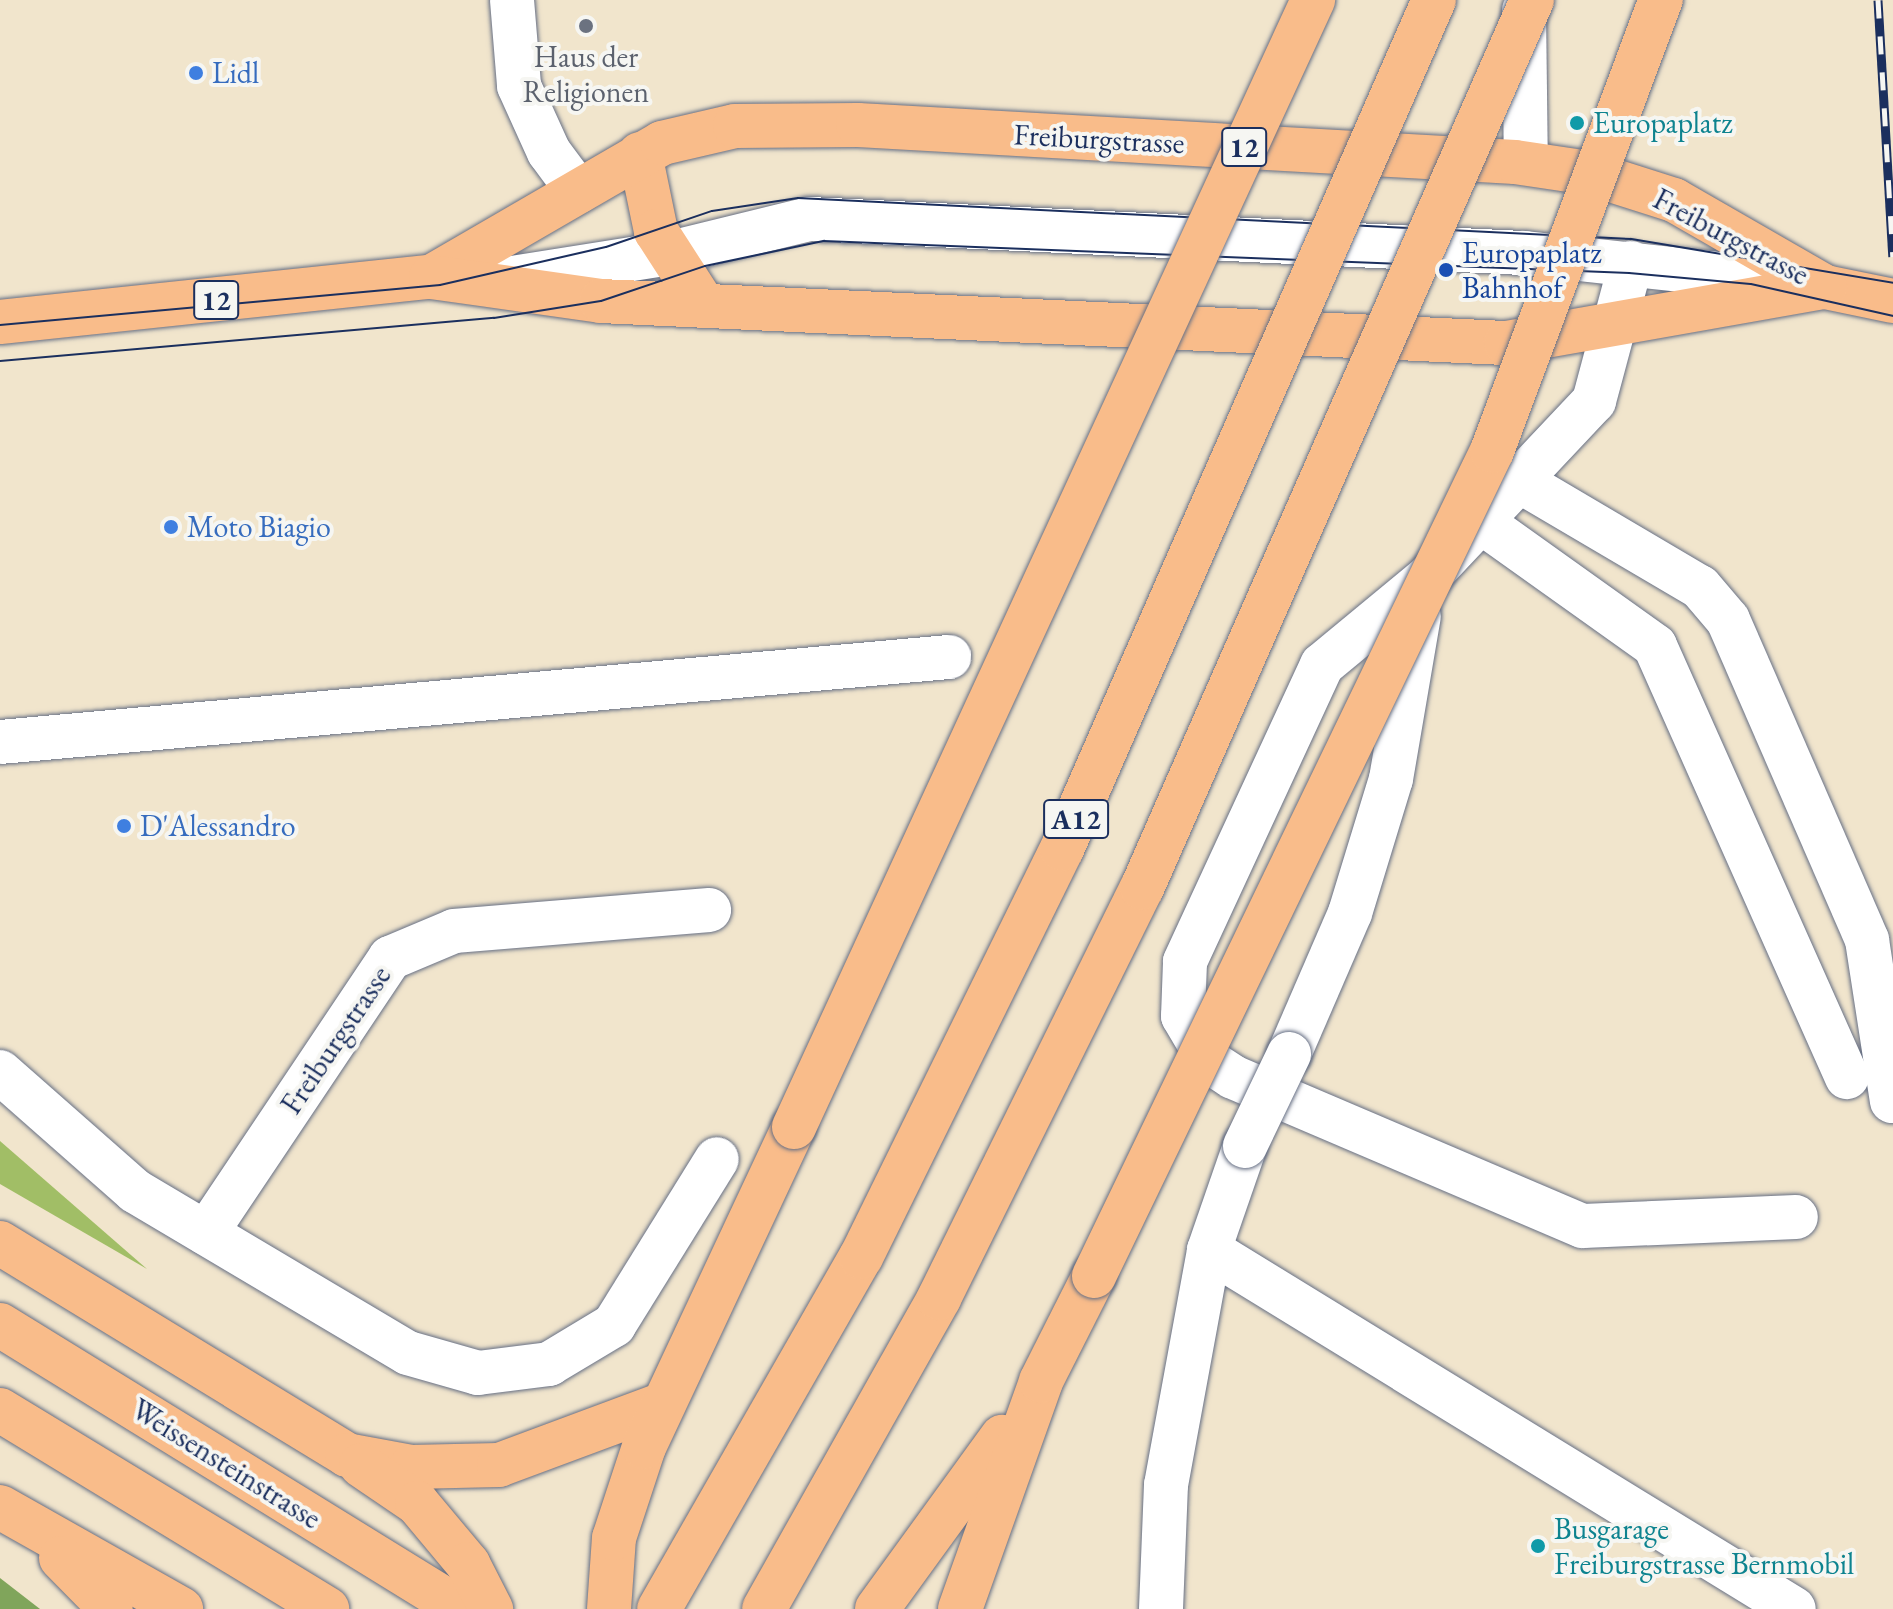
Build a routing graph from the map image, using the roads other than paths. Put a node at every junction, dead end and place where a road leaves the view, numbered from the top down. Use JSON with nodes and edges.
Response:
{"nodes":[{"id":1,"x":512,"y":0,"type":"edge"},
{"id":2,"x":1313,"y":0,"type":"edge"},
{"id":3,"x":1434,"y":0,"type":"edge"},
{"id":4,"x":1524,"y":0,"type":"edge"},
{"id":5,"x":1532,"y":0,"type":"edge"},
{"id":6,"x":1661,"y":0,"type":"edge"},
{"id":7,"x":640,"y":154,"type":"junction"},
{"id":8,"x":1526,"y":163,"type":"junction"},
{"id":9,"x":578,"y":191,"type":"junction"},
{"id":10,"x":670,"y":253,"type":"junction"},
{"id":11,"x":1631,"y":263,"type":"junction"},
{"id":12,"x":431,"y":277,"type":"junction"},
{"id":13,"x":1860,"y":294,"type":"edge"},
{"id":14,"x":703,"y":304,"type":"junction"},
{"id":15,"x":0,"y":322,"type":"edge"},
{"id":16,"x":1619,"y":325,"type":"junction"},
{"id":17,"x":1518,"y":480,"type":"junction"},
{"id":18,"x":1480,"y":521,"type":"junction"},
{"id":19,"x":1426,"y":579,"type":"junction"},
{"id":20,"x":949,"y":657,"type":"dead end"},
{"id":21,"x":0,"y":742,"type":"edge"},
{"id":22,"x":709,"y":910,"type":"dead end"},
{"id":23,"x":0,"y":1072,"type":"edge"},
{"id":24,"x":1847,"y":1077,"type":"dead end"},
{"id":25,"x":1892,"y":1101,"type":"edge"},
{"id":26,"x":717,"y":1159,"type":"dead end"},
{"id":27,"x":1796,"y":1217,"type":"dead end"},
{"id":28,"x":206,"y":1233,"type":"junction"},
{"id":29,"x":0,"y":1243,"type":"edge"},
{"id":30,"x":1209,"y":1250,"type":"junction"},
{"id":31,"x":0,"y":1325,"type":"edge"},
{"id":32,"x":1041,"y":1381,"type":"junction"},
{"id":33,"x":663,"y":1404,"type":"junction"},
{"id":34,"x":0,"y":1410,"type":"edge"},
{"id":35,"x":347,"y":1455,"type":"junction"},
{"id":36,"x":12,"y":1513,"type":"edge"},
{"id":37,"x":471,"y":1606,"type":"edge"},
{"id":38,"x":111,"y":1609,"type":"edge"},
{"id":39,"x":181,"y":1609,"type":"edge"},
{"id":40,"x":327,"y":1609,"type":"edge"},
{"id":41,"x":609,"y":1609,"type":"edge"},
{"id":42,"x":659,"y":1609,"type":"edge"},
{"id":43,"x":764,"y":1609,"type":"edge"},
{"id":44,"x":877,"y":1609,"type":"edge"},
{"id":45,"x":960,"y":1609,"type":"edge"},
{"id":46,"x":1161,"y":1609,"type":"edge"},
{"id":47,"x":1794,"y":1609,"type":"edge"}],
"edges":[{"from":1,"to":9,"type":"street"},
{"from":2,"to":33,"type":"main road","bridge":true},
{"from":3,"to":42,"type":"main road","number":"A12","bridge":true},
{"from":4,"to":8,"type":"street"},
{"from":5,"to":43,"type":"main road","bridge":true},
{"from":6,"to":32,"type":"main road","bridge":true},
{"from":7,"to":8,"type":"main road","name":"Freiburgstrasse","number":"12"},
{"from":7,"to":9,"type":"main road","name":"Freiburgstrasse","number":"12"},
{"from":7,"to":10,"type":"main road"},
{"from":8,"to":13,"type":"main road","name":"Freiburgstrasse","number":"12"},
{"from":9,"to":12,"type":"main road","name":"Freiburgstrasse","number":"12"},
{"from":10,"to":11,"type":"street","name":"Freiburgstrasse"},
{"from":10,"to":12,"type":"street","name":"Freiburgstrasse"},
{"from":10,"to":14,"type":"main road"},
{"from":11,"to":13,"type":"street","name":"Freiburgstrasse"},
{"from":11,"to":16,"type":"street"},
{"from":12,"to":14,"type":"main road","name":"Freiburgstrasse","number":"12"},
{"from":12,"to":15,"type":"main road","name":"Freiburgstrasse","number":"12"},
{"from":13,"to":16,"type":"main road","name":"Freiburgstrasse","number":"12"},
{"from":14,"to":16,"type":"main road","name":"Freiburgstrasse","number":"12"},
{"from":16,"to":17,"type":"street"},
{"from":17,"to":18,"type":"street"},
{"from":17,"to":25,"type":"street"},
{"from":18,"to":19,"type":"street"},
{"from":18,"to":24,"type":"street"},
{"from":19,"to":27,"type":"street"},
{"from":19,"to":30,"type":"street","bridge":true},
{"from":20,"to":21,"type":"street"},
{"from":22,"to":28,"type":"street","name":"Freiburgstrasse"},
{"from":23,"to":28,"type":"street"},
{"from":26,"to":28,"type":"street"},
{"from":29,"to":35,"type":"main road"},
{"from":30,"to":46,"type":"street"},
{"from":30,"to":47,"type":"street"},
{"from":31,"to":37,"type":"main road","name":"Weissensteinstrasse"},
{"from":32,"to":44,"type":"main road"},
{"from":32,"to":45,"type":"main road"},
{"from":33,"to":35,"type":"main road"},
{"from":33,"to":41,"type":"main road"},
{"from":34,"to":40,"type":"main road"},
{"from":35,"to":37,"type":"main road"},
{"from":36,"to":38,"type":"main road"},
{"from":36,"to":39,"type":"main road"}]}
